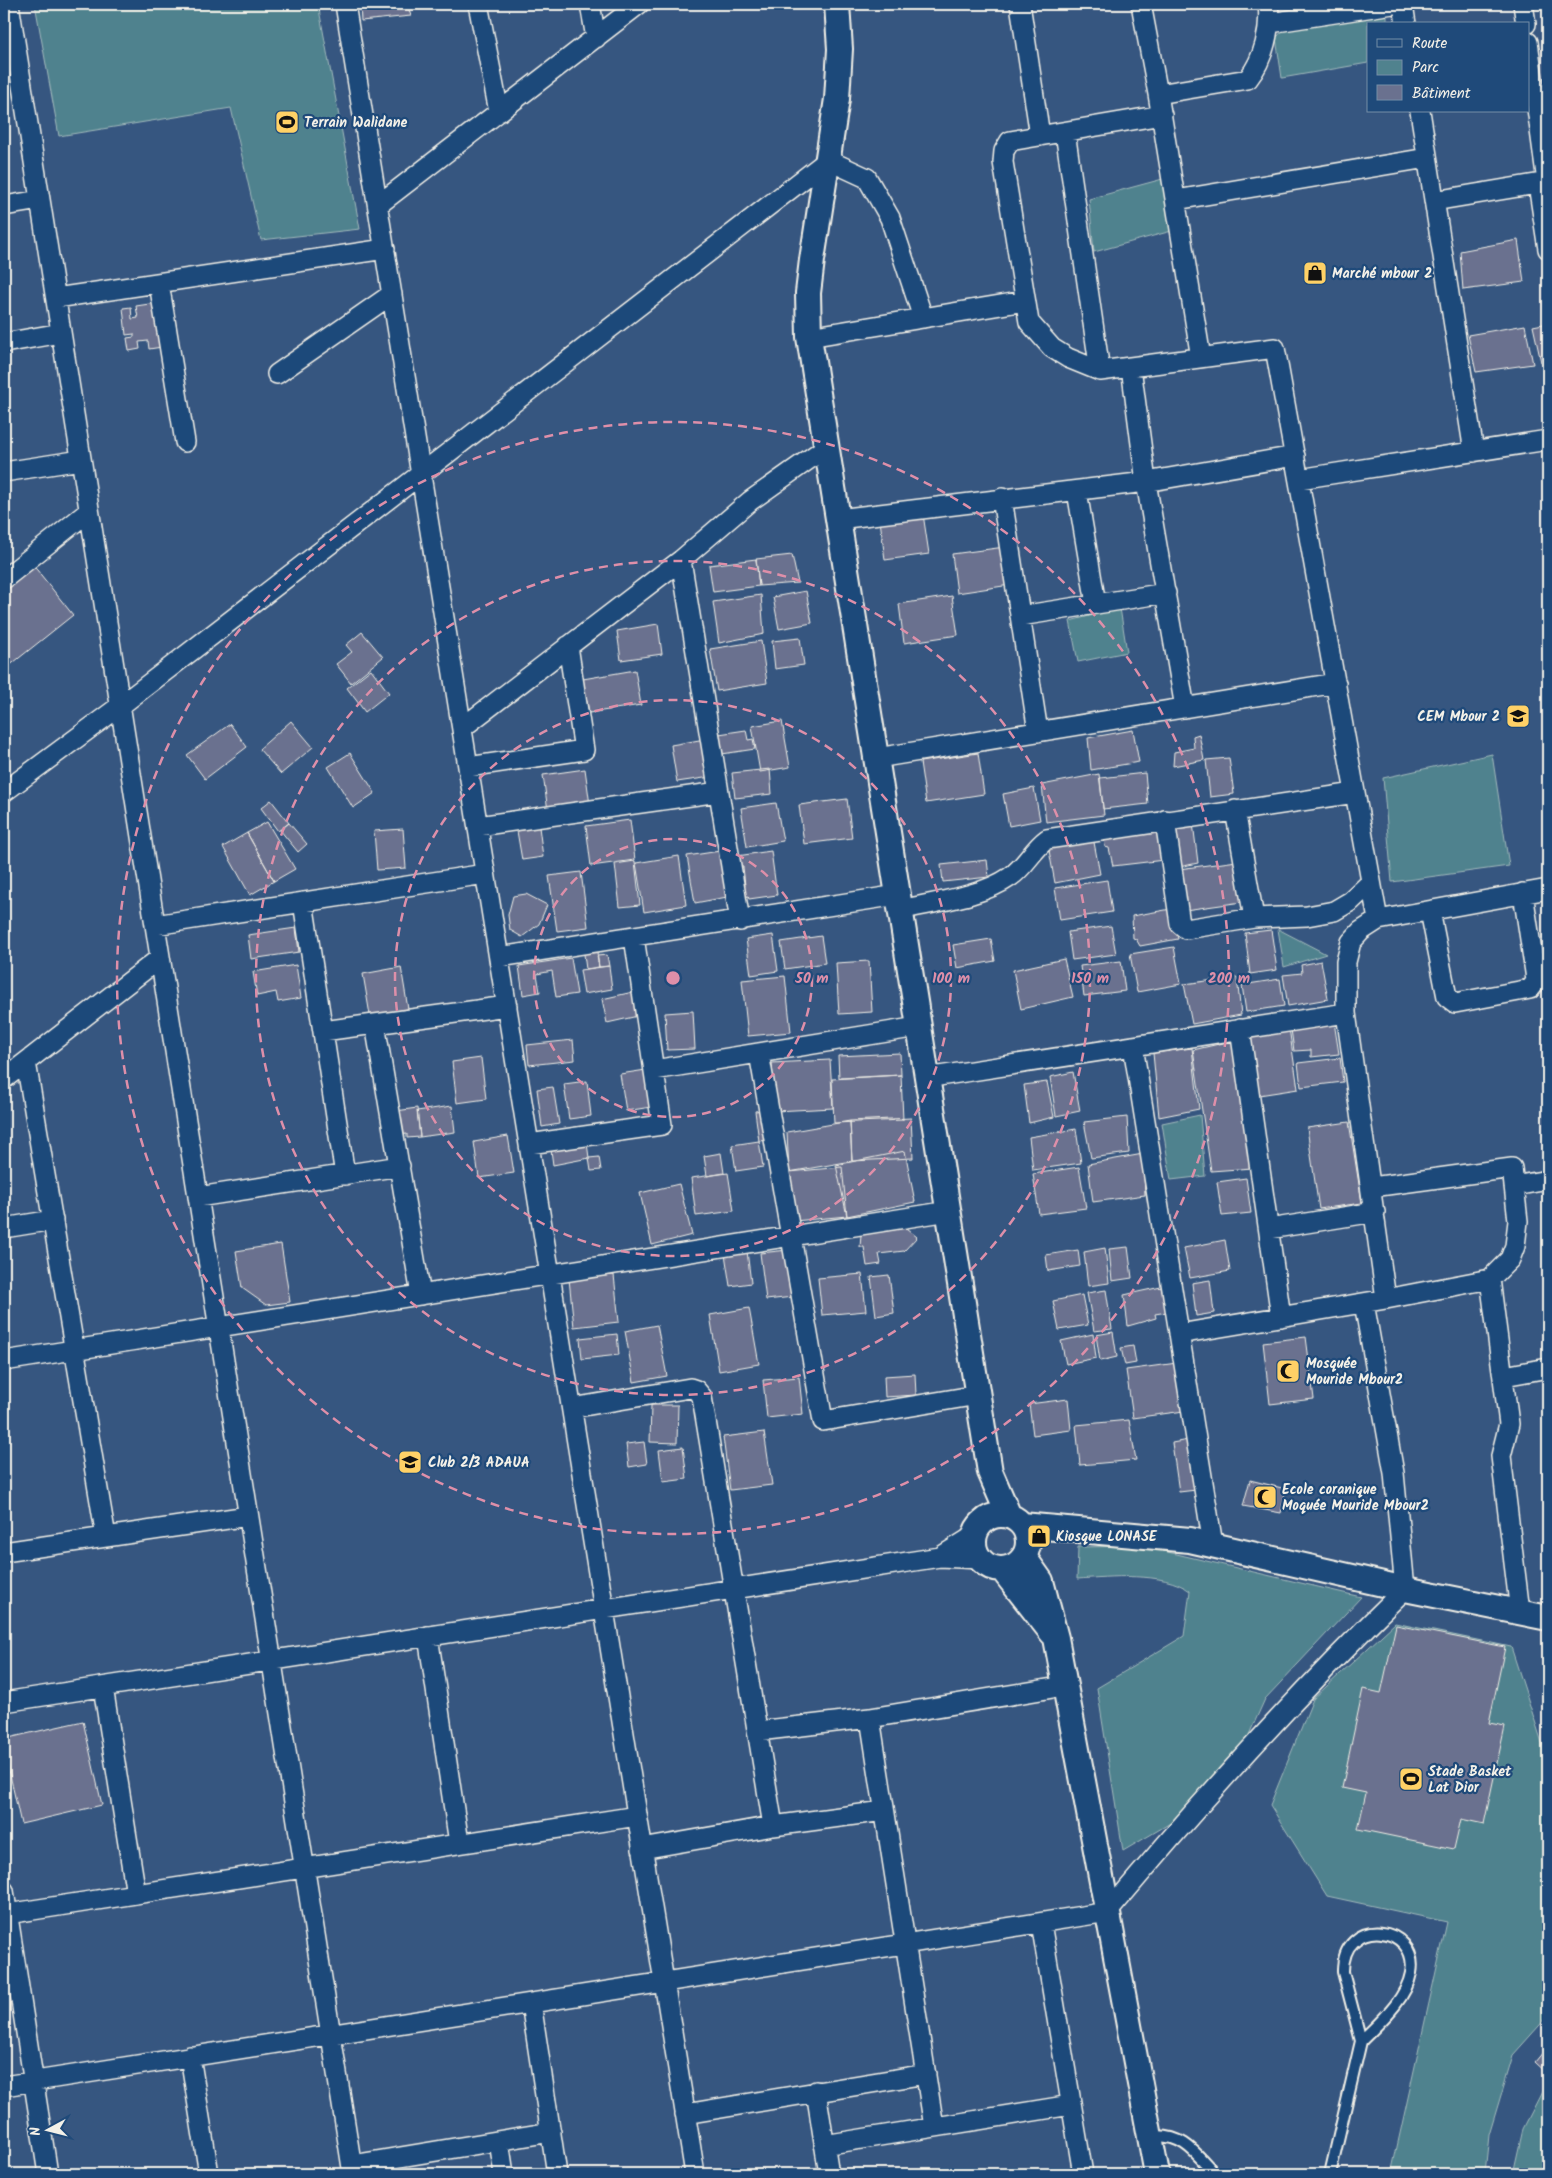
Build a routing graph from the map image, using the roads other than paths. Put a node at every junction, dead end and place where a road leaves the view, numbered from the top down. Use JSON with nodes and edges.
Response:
{"nodes":[{"id":1,"x":9,"y":4,"type":"edge"},
{"id":2,"x":345,"y":4,"type":"edge"},
{"id":3,"x":478,"y":4,"type":"edge"},
{"id":4,"x":590,"y":4,"type":"edge"},
{"id":5,"x":638,"y":4,"type":"edge"},
{"id":6,"x":837,"y":4,"type":"edge"},
{"id":7,"x":1020,"y":4,"type":"edge"},
{"id":8,"x":1140,"y":4,"type":"edge"},
{"id":9,"x":1268,"y":4,"type":"edge"},
{"id":10,"x":1393,"y":4,"type":"edge"},
{"id":11,"x":1402,"y":4,"type":"edge"},
{"id":12,"x":1523,"y":4,"type":"edge"},
{"id":13,"x":1406,"y":22,"type":"edge"},
{"id":14,"x":1526,"y":22,"type":"edge"},
{"id":15,"x":1270,"y":23,"type":"junction"},
{"id":16,"x":596,"y":38,"type":"junction"},
{"id":17,"x":1530,"y":59,"type":"edge"},
{"id":18,"x":1158,"y":94,"type":"junction"},
{"id":19,"x":500,"y":112,"type":"junction"},
{"id":20,"x":1420,"y":112,"type":"edge"},
{"id":21,"x":1162,"y":115,"type":"junction"},
{"id":22,"x":1065,"y":132,"type":"junction"},
{"id":23,"x":1040,"y":136,"type":"junction"},
{"id":24,"x":1427,"y":158,"type":"junction"},
{"id":25,"x":828,"y":160,"type":"junction"},
{"id":26,"x":1545,"y":183,"type":"edge"},
{"id":27,"x":40,"y":200,"type":"junction"},
{"id":28,"x":1176,"y":200,"type":"junction"},
{"id":29,"x":1434,"y":201,"type":"junction"},
{"id":30,"x":378,"y":205,"type":"junction"},
{"id":31,"x":4,"y":206,"type":"edge"},
{"id":32,"x":385,"y":249,"type":"junction"},
{"id":33,"x":1548,"y":249,"type":"edge"},
{"id":34,"x":159,"y":282,"type":"junction"},
{"id":35,"x":392,"y":294,"type":"junction"},
{"id":36,"x":56,"y":298,"type":"junction"},
{"id":37,"x":1024,"y":301,"type":"junction"},
{"id":38,"x":923,"y":318,"type":"junction"},
{"id":39,"x":61,"y":333,"type":"junction"},
{"id":40,"x":809,"y":337,"type":"junction"},
{"id":41,"x":4,"y":343,"type":"edge"},
{"id":42,"x":1201,"y":358,"type":"junction"},
{"id":43,"x":1131,"y":367,"type":"junction"},
{"id":44,"x":1100,"y":371,"type":"junction"},
{"id":45,"x":277,"y":374,"type":"dead end"},
{"id":46,"x":1548,"y":440,"type":"edge"},
{"id":47,"x":185,"y":442,"type":"dead end"},
{"id":48,"x":825,"y":448,"type":"junction"},
{"id":49,"x":1474,"y":452,"type":"junction"},
{"id":50,"x":1295,"y":456,"type":"junction"},
{"id":51,"x":81,"y":460,"type":"junction"},
{"id":52,"x":4,"y":472,"type":"edge"},
{"id":53,"x":421,"y":472,"type":"junction"},
{"id":54,"x":1299,"y":479,"type":"junction"},
{"id":55,"x":1146,"y":482,"type":"junction"},
{"id":56,"x":1077,"y":491,"type":"junction"},
{"id":57,"x":1002,"y":498,"type":"junction"},
{"id":58,"x":89,"y":511,"type":"junction"},
{"id":59,"x":838,"y":520,"type":"junction"},
{"id":60,"x":681,"y":560,"type":"junction"},
{"id":61,"x":4,"y":579,"type":"edge"},
{"id":62,"x":1166,"y":594,"type":"junction"},
{"id":63,"x":1096,"y":604,"type":"junction"},
{"id":64,"x":1020,"y":616,"type":"junction"},
{"id":65,"x":568,"y":646,"type":"junction"},
{"id":66,"x":1336,"y":683,"type":"junction"},
{"id":67,"x":120,"y":706,"type":"junction"},
{"id":68,"x":1185,"y":708,"type":"junction"},
{"id":69,"x":462,"y":728,"type":"junction"},
{"id":70,"x":1038,"y":732,"type":"junction"},
{"id":71,"x":877,"y":758,"type":"junction"},
{"id":72,"x":468,"y":767,"type":"junction"},
{"id":73,"x":4,"y":792,"type":"edge"},
{"id":74,"x":719,"y":792,"type":"junction"},
{"id":75,"x":1355,"y":793,"type":"junction"},
{"id":76,"x":1235,"y":810,"type":"junction"},
{"id":77,"x":1165,"y":820,"type":"junction"},
{"id":78,"x":478,"y":826,"type":"junction"},
{"id":79,"x":486,"y":874,"type":"junction"},
{"id":80,"x":1371,"y":882,"type":"junction"},
{"id":81,"x":1548,"y":889,"type":"edge"},
{"id":82,"x":1523,"y":893,"type":"junction"},
{"id":83,"x":303,"y":902,"type":"junction"},
{"id":84,"x":899,"y":902,"type":"junction"},
{"id":85,"x":1430,"y":911,"type":"junction"},
{"id":86,"x":1254,"y":918,"type":"junction"},
{"id":87,"x":1378,"y":920,"type":"junction"},
{"id":88,"x":740,"y":921,"type":"junction"},
{"id":89,"x":155,"y":925,"type":"junction"},
{"id":90,"x":634,"y":937,"type":"junction"},
{"id":91,"x":499,"y":957,"type":"junction"},
{"id":92,"x":160,"y":958,"type":"junction"},
{"id":93,"x":507,"y":1006,"type":"junction"},
{"id":94,"x":1346,"y":1013,"type":"junction"},
{"id":95,"x":375,"y":1024,"type":"junction"},
{"id":96,"x":918,"y":1027,"type":"junction"},
{"id":97,"x":1240,"y":1029,"type":"junction"},
{"id":98,"x":323,"y":1031,"type":"junction"},
{"id":99,"x":1133,"y":1046,"type":"junction"},
{"id":100,"x":759,"y":1053,"type":"junction"},
{"id":101,"x":26,"y":1062,"type":"junction"},
{"id":102,"x":654,"y":1070,"type":"junction"},
{"id":103,"x":926,"y":1078,"type":"junction"},
{"id":104,"x":4,"y":1079,"type":"edge"},
{"id":105,"x":529,"y":1144,"type":"junction"},
{"id":106,"x":400,"y":1166,"type":"junction"},
{"id":107,"x":345,"y":1174,"type":"junction"},
{"id":108,"x":1548,"y":1180,"type":"edge"},
{"id":109,"x":1514,"y":1186,"type":"junction"},
{"id":110,"x":1372,"y":1188,"type":"junction"},
{"id":111,"x":198,"y":1197,"type":"junction"},
{"id":112,"x":949,"y":1211,"type":"junction"},
{"id":113,"x":1374,"y":1212,"type":"junction"},
{"id":114,"x":53,"y":1220,"type":"junction"},
{"id":115,"x":4,"y":1228,"type":"edge"},
{"id":116,"x":1269,"y":1229,"type":"junction"},
{"id":117,"x":791,"y":1236,"type":"junction"},
{"id":118,"x":550,"y":1274,"type":"junction"},
{"id":119,"x":1490,"y":1278,"type":"junction"},
{"id":120,"x":421,"y":1295,"type":"junction"},
{"id":121,"x":1386,"y":1299,"type":"junction"},
{"id":122,"x":1364,"y":1303,"type":"junction"},
{"id":123,"x":1281,"y":1317,"type":"junction"},
{"id":124,"x":219,"y":1327,"type":"junction"},
{"id":125,"x":1179,"y":1334,"type":"junction"},
{"id":126,"x":75,"y":1350,"type":"junction"},
{"id":127,"x":4,"y":1361,"type":"edge"},
{"id":128,"x":1548,"y":1368,"type":"edge"},
{"id":129,"x":1504,"y":1376,"type":"junction"},
{"id":130,"x":978,"y":1395,"type":"junction"},
{"id":131,"x":572,"y":1408,"type":"junction"},
{"id":132,"x":990,"y":1472,"type":"junction"},
{"id":133,"x":248,"y":1516,"type":"junction"},
{"id":134,"x":1015,"y":1521,"type":"junction"},
{"id":135,"x":980,"y":1528,"type":"junction"},
{"id":136,"x":1066,"y":1528,"type":"junction"},
{"id":137,"x":106,"y":1537,"type":"junction"},
{"id":138,"x":1213,"y":1545,"type":"junction"},
{"id":139,"x":4,"y":1552,"type":"edge"},
{"id":140,"x":1025,"y":1553,"type":"junction"},
{"id":141,"x":940,"y":1557,"type":"junction"},
{"id":142,"x":980,"y":1559,"type":"junction"},
{"id":143,"x":1002,"y":1570,"type":"junction"},
{"id":144,"x":735,"y":1589,"type":"junction"},
{"id":145,"x":1405,"y":1589,"type":"junction"},
{"id":146,"x":604,"y":1609,"type":"junction"},
{"id":147,"x":1520,"y":1612,"type":"junction"},
{"id":148,"x":1548,"y":1618,"type":"edge"},
{"id":149,"x":428,"y":1636,"type":"junction"},
{"id":150,"x":1056,"y":1638,"type":"junction"},
{"id":151,"x":272,"y":1660,"type":"junction"},
{"id":152,"x":103,"y":1686,"type":"junction"},
{"id":153,"x":1065,"y":1686,"type":"junction"},
{"id":154,"x":4,"y":1702,"type":"edge"},
{"id":155,"x":870,"y":1718,"type":"junction"},
{"id":156,"x":758,"y":1731,"type":"junction"},
{"id":157,"x":884,"y":1811,"type":"junction"},
{"id":158,"x":637,"y":1816,"type":"junction"},
{"id":159,"x":773,"y":1826,"type":"junction"},
{"id":160,"x":460,"y":1843,"type":"junction"},
{"id":161,"x":642,"y":1849,"type":"junction"},
{"id":162,"x":304,"y":1868,"type":"junction"},
{"id":163,"x":4,"y":1891,"type":"edge"},
{"id":164,"x":136,"y":1894,"type":"junction"},
{"id":165,"x":1108,"y":1912,"type":"junction"},
{"id":166,"x":7,"y":1914,"type":"junction"},
{"id":167,"x":1041,"y":1923,"type":"junction"},
{"id":168,"x":906,"y":1944,"type":"junction"},
{"id":169,"x":8,"y":1952,"type":"edge"},
{"id":170,"x":664,"y":1982,"type":"junction"},
{"id":171,"x":530,"y":2003,"type":"junction"},
{"id":172,"x":331,"y":2034,"type":"junction"},
{"id":173,"x":1361,"y":2041,"type":"junction"},
{"id":174,"x":190,"y":2056,"type":"junction"},
{"id":175,"x":926,"y":2074,"type":"junction"},
{"id":176,"x":33,"y":2081,"type":"junction"},
{"id":177,"x":4,"y":2086,"type":"edge"},
{"id":178,"x":816,"y":2091,"type":"junction"},
{"id":179,"x":1071,"y":2105,"type":"junction"},
{"id":180,"x":685,"y":2114,"type":"junction"},
{"id":181,"x":934,"y":2127,"type":"junction"},
{"id":182,"x":551,"y":2132,"type":"junction"},
{"id":183,"x":1150,"y":2137,"type":"junction"},
{"id":184,"x":499,"y":2141,"type":"junction"},
{"id":185,"x":824,"y":2145,"type":"junction"},
{"id":186,"x":352,"y":2170,"type":"edge"},
{"id":187,"x":48,"y":2174,"type":"edge"},
{"id":188,"x":209,"y":2174,"type":"edge"},
{"id":189,"x":504,"y":2174,"type":"edge"},
{"id":190,"x":557,"y":2174,"type":"edge"},
{"id":191,"x":695,"y":2174,"type":"edge"},
{"id":192,"x":829,"y":2174,"type":"edge"},
{"id":193,"x":1083,"y":2174,"type":"edge"},
{"id":194,"x":1157,"y":2174,"type":"edge"},
{"id":195,"x":1215,"y":2174,"type":"edge"},
{"id":196,"x":1330,"y":2174,"type":"edge"}],
"edges":[{"from":1,"to":27,"type":"street"},
{"from":2,"to":30,"type":"street"},
{"from":3,"to":19,"type":"street"},
{"from":4,"to":16,"type":"street"},
{"from":5,"to":16,"type":"street"},
{"from":6,"to":25,"type":"street"},
{"from":7,"to":23,"type":"street"},
{"from":8,"to":18,"type":"street"},
{"from":9,"to":15,"type":"street"},
{"from":10,"to":15,"type":"street"},
{"from":11,"to":13,"type":"street"},
{"from":12,"to":14,"type":"street"},
{"from":15,"to":18,"type":"street"},
{"from":16,"to":19,"type":"street"},
{"from":17,"to":26,"type":"street"},
{"from":18,"to":21,"type":"street"},
{"from":19,"to":30,"type":"street"},
{"from":20,"to":24,"type":"street"},
{"from":21,"to":22,"type":"street"},
{"from":21,"to":28,"type":"street"},
{"from":22,"to":23,"type":"street"},
{"from":22,"to":44,"type":"street"},
{"from":23,"to":37,"type":"street"},
{"from":24,"to":28,"type":"street"},
{"from":24,"to":29,"type":"street"},
{"from":25,"to":38,"type":"street"},
{"from":25,"to":40,"type":"street"},
{"from":25,"to":53,"type":"street"},
{"from":26,"to":29,"type":"street"},
{"from":26,"to":33,"type":"street"},
{"from":27,"to":31,"type":"street"},
{"from":27,"to":36,"type":"street"},
{"from":28,"to":42,"type":"street"},
{"from":29,"to":49,"type":"street"},
{"from":30,"to":32,"type":"street"},
{"from":32,"to":34,"type":"street"},
{"from":32,"to":35,"type":"street"},
{"from":34,"to":36,"type":"street"},
{"from":34,"to":47,"type":"street"},
{"from":35,"to":45,"type":"street"},
{"from":35,"to":53,"type":"street"},
{"from":36,"to":39,"type":"street"},
{"from":37,"to":38,"type":"street"},
{"from":37,"to":44,"type":"street"},
{"from":38,"to":40,"type":"street"},
{"from":39,"to":41,"type":"street"},
{"from":39,"to":51,"type":"street"},
{"from":40,"to":48,"type":"street"},
{"from":42,"to":43,"type":"street"},
{"from":42,"to":50,"type":"street"},
{"from":43,"to":44,"type":"street"},
{"from":43,"to":55,"type":"street"},
{"from":46,"to":49,"type":"street"},
{"from":48,"to":59,"type":"street"},
{"from":48,"to":60,"type":"street"},
{"from":49,"to":54,"type":"street"},
{"from":50,"to":54,"type":"street"},
{"from":50,"to":55,"type":"street"},
{"from":51,"to":52,"type":"street"},
{"from":51,"to":58,"type":"street"},
{"from":53,"to":67,"type":"street"},
{"from":53,"to":69,"type":"street"},
{"from":54,"to":66,"type":"street"},
{"from":55,"to":56,"type":"street"},
{"from":55,"to":62,"type":"street"},
{"from":56,"to":57,"type":"street"},
{"from":56,"to":63,"type":"street"},
{"from":57,"to":59,"type":"street"},
{"from":57,"to":64,"type":"street"},
{"from":58,"to":61,"type":"street"},
{"from":58,"to":67,"type":"street"},
{"from":59,"to":71,"type":"street"},
{"from":60,"to":65,"type":"street"},
{"from":60,"to":74,"type":"street"},
{"from":62,"to":63,"type":"street"},
{"from":62,"to":68,"type":"street"},
{"from":63,"to":64,"type":"street"},
{"from":64,"to":70,"type":"street"},
{"from":65,"to":69,"type":"street"},
{"from":65,"to":72,"type":"street"},
{"from":66,"to":68,"type":"street"},
{"from":66,"to":75,"type":"street"},
{"from":67,"to":73,"type":"street"},
{"from":67,"to":89,"type":"street"},
{"from":68,"to":70,"type":"street"},
{"from":69,"to":72,"type":"street"},
{"from":70,"to":71,"type":"street"},
{"from":71,"to":84,"type":"street"},
{"from":72,"to":78,"type":"street"},
{"from":74,"to":78,"type":"street"},
{"from":74,"to":88,"type":"street"},
{"from":75,"to":76,"type":"street"},
{"from":75,"to":80,"type":"street"},
{"from":76,"to":77,"type":"street"},
{"from":76,"to":86,"type":"street"},
{"from":77,"to":84,"type":"street"},
{"from":77,"to":86,"type":"street"},
{"from":78,"to":79,"type":"street"},
{"from":79,"to":83,"type":"street"},
{"from":79,"to":91,"type":"street"},
{"from":80,"to":86,"type":"street"},
{"from":80,"to":87,"type":"street"},
{"from":81,"to":82,"type":"street"},
{"from":82,"to":85,"type":"street"},
{"from":82,"to":85,"type":"street"},
{"from":83,"to":89,"type":"street"},
{"from":83,"to":98,"type":"street"},
{"from":84,"to":88,"type":"street"},
{"from":84,"to":96,"type":"street"},
{"from":85,"to":87,"type":"street"},
{"from":87,"to":94,"type":"street"},
{"from":88,"to":90,"type":"street"},
{"from":89,"to":92,"type":"street"},
{"from":90,"to":91,"type":"street"},
{"from":90,"to":102,"type":"street"},
{"from":91,"to":93,"type":"street"},
{"from":92,"to":101,"type":"street"},
{"from":92,"to":111,"type":"street"},
{"from":93,"to":95,"type":"street"},
{"from":93,"to":105,"type":"street"},
{"from":94,"to":97,"type":"street"},
{"from":94,"to":110,"type":"street"},
{"from":95,"to":98,"type":"street"},
{"from":95,"to":106,"type":"street"},
{"from":96,"to":100,"type":"street"},
{"from":96,"to":103,"type":"street"},
{"from":97,"to":99,"type":"street"},
{"from":97,"to":116,"type":"street"},
{"from":98,"to":107,"type":"street"},
{"from":99,"to":103,"type":"street"},
{"from":99,"to":125,"type":"street"},
{"from":100,"to":102,"type":"street"},
{"from":100,"to":117,"type":"street"},
{"from":101,"to":104,"type":"street"},
{"from":101,"to":114,"type":"street"},
{"from":102,"to":105,"type":"street"},
{"from":103,"to":112,"type":"street"},
{"from":105,"to":118,"type":"street"},
{"from":106,"to":107,"type":"street"},
{"from":106,"to":120,"type":"street"},
{"from":107,"to":111,"type":"street"},
{"from":108,"to":109,"type":"street"},
{"from":109,"to":110,"type":"street"},
{"from":109,"to":119,"type":"street"},
{"from":110,"to":113,"type":"street"},
{"from":111,"to":124,"type":"street"},
{"from":112,"to":117,"type":"street"},
{"from":112,"to":130,"type":"street"},
{"from":113,"to":116,"type":"street"},
{"from":113,"to":121,"type":"street"},
{"from":114,"to":115,"type":"street"},
{"from":114,"to":126,"type":"street"},
{"from":116,"to":123,"type":"street"},
{"from":117,"to":118,"type":"street"},
{"from":117,"to":130,"type":"street"},
{"from":118,"to":120,"type":"street"},
{"from":118,"to":131,"type":"street"},
{"from":119,"to":121,"type":"street"},
{"from":119,"to":129,"type":"street"},
{"from":120,"to":124,"type":"street"},
{"from":121,"to":122,"type":"street"},
{"from":122,"to":123,"type":"street"},
{"from":122,"to":145,"type":"street"},
{"from":123,"to":125,"type":"street"},
{"from":124,"to":126,"type":"street"},
{"from":124,"to":133,"type":"street"},
{"from":125,"to":138,"type":"street"},
{"from":126,"to":127,"type":"street"},
{"from":126,"to":137,"type":"street"},
{"from":128,"to":129,"type":"street"},
{"from":129,"to":147,"type":"street"},
{"from":130,"to":132,"type":"street"},
{"from":131,"to":144,"type":"street"},
{"from":131,"to":146,"type":"street"},
{"from":132,"to":134,"type":"street"},
{"from":132,"to":135,"type":"street"},
{"from":133,"to":137,"type":"street"},
{"from":133,"to":151,"type":"street"},
{"from":134,"to":135,"type":"street"},
{"from":134,"to":136,"type":"street"},
{"from":134,"to":140,"type":"street"},
{"from":135,"to":141,"type":"street"},
{"from":135,"to":142,"type":"street"},
{"from":136,"to":138,"type":"street"},
{"from":136,"to":140,"type":"street"},
{"from":137,"to":139,"type":"street"},
{"from":138,"to":145,"type":"street"},
{"from":140,"to":143,"type":"street"},
{"from":140,"to":150,"type":"street"},
{"from":141,"to":142,"type":"street"},
{"from":141,"to":144,"type":"street"},
{"from":142,"to":143,"type":"street"},
{"from":143,"to":150,"type":"street"},
{"from":144,"to":146,"type":"street"},
{"from":144,"to":156,"type":"street"},
{"from":145,"to":147,"type":"street"},
{"from":145,"to":165,"type":"street"},
{"from":146,"to":149,"type":"street"},
{"from":146,"to":158,"type":"street"},
{"from":147,"to":148,"type":"street"},
{"from":149,"to":151,"type":"street"},
{"from":149,"to":160,"type":"street"},
{"from":150,"to":153,"type":"street"},
{"from":151,"to":152,"type":"street"},
{"from":151,"to":162,"type":"street"},
{"from":152,"to":154,"type":"street"},
{"from":152,"to":164,"type":"street"},
{"from":153,"to":155,"type":"street"},
{"from":153,"to":165,"type":"street"},
{"from":155,"to":156,"type":"street"},
{"from":155,"to":157,"type":"street"},
{"from":156,"to":159,"type":"street"},
{"from":157,"to":159,"type":"street"},
{"from":157,"to":168,"type":"street"},
{"from":158,"to":160,"type":"street"},
{"from":158,"to":161,"type":"street"},
{"from":159,"to":161,"type":"street"},
{"from":160,"to":162,"type":"street"},
{"from":161,"to":170,"type":"street"},
{"from":162,"to":164,"type":"street"},
{"from":162,"to":172,"type":"street"},
{"from":163,"to":166,"type":"street"},
{"from":164,"to":166,"type":"street"},
{"from":165,"to":167,"type":"street"},
{"from":165,"to":183,"type":"street"},
{"from":166,"to":169,"type":"street"},
{"from":167,"to":168,"type":"street"},
{"from":167,"to":179,"type":"street"},
{"from":168,"to":170,"type":"street"},
{"from":168,"to":175,"type":"street"},
{"from":169,"to":176,"type":"street"},
{"from":170,"to":171,"type":"street"},
{"from":170,"to":180,"type":"street"},
{"from":171,"to":172,"type":"street"},
{"from":171,"to":182,"type":"street"},
{"from":172,"to":174,"type":"street"},
{"from":172,"to":186,"type":"street"},
{"from":173,"to":173,"type":"lane"},
{"from":173,"to":196,"type":"lane"},
{"from":174,"to":176,"type":"street"},
{"from":174,"to":188,"type":"street"},
{"from":175,"to":178,"type":"street"},
{"from":175,"to":181,"type":"street"},
{"from":176,"to":177,"type":"street"},
{"from":176,"to":187,"type":"street"},
{"from":178,"to":180,"type":"street"},
{"from":178,"to":185,"type":"street"},
{"from":179,"to":181,"type":"street"},
{"from":179,"to":193,"type":"street"},
{"from":180,"to":191,"type":"street"},
{"from":181,"to":185,"type":"street"},
{"from":182,"to":184,"type":"street"},
{"from":182,"to":190,"type":"street"},
{"from":183,"to":194,"type":"street"},
{"from":183,"to":195,"type":"lane"},
{"from":184,"to":186,"type":"street"},
{"from":184,"to":189,"type":"street"},
{"from":185,"to":192,"type":"street"}]}
